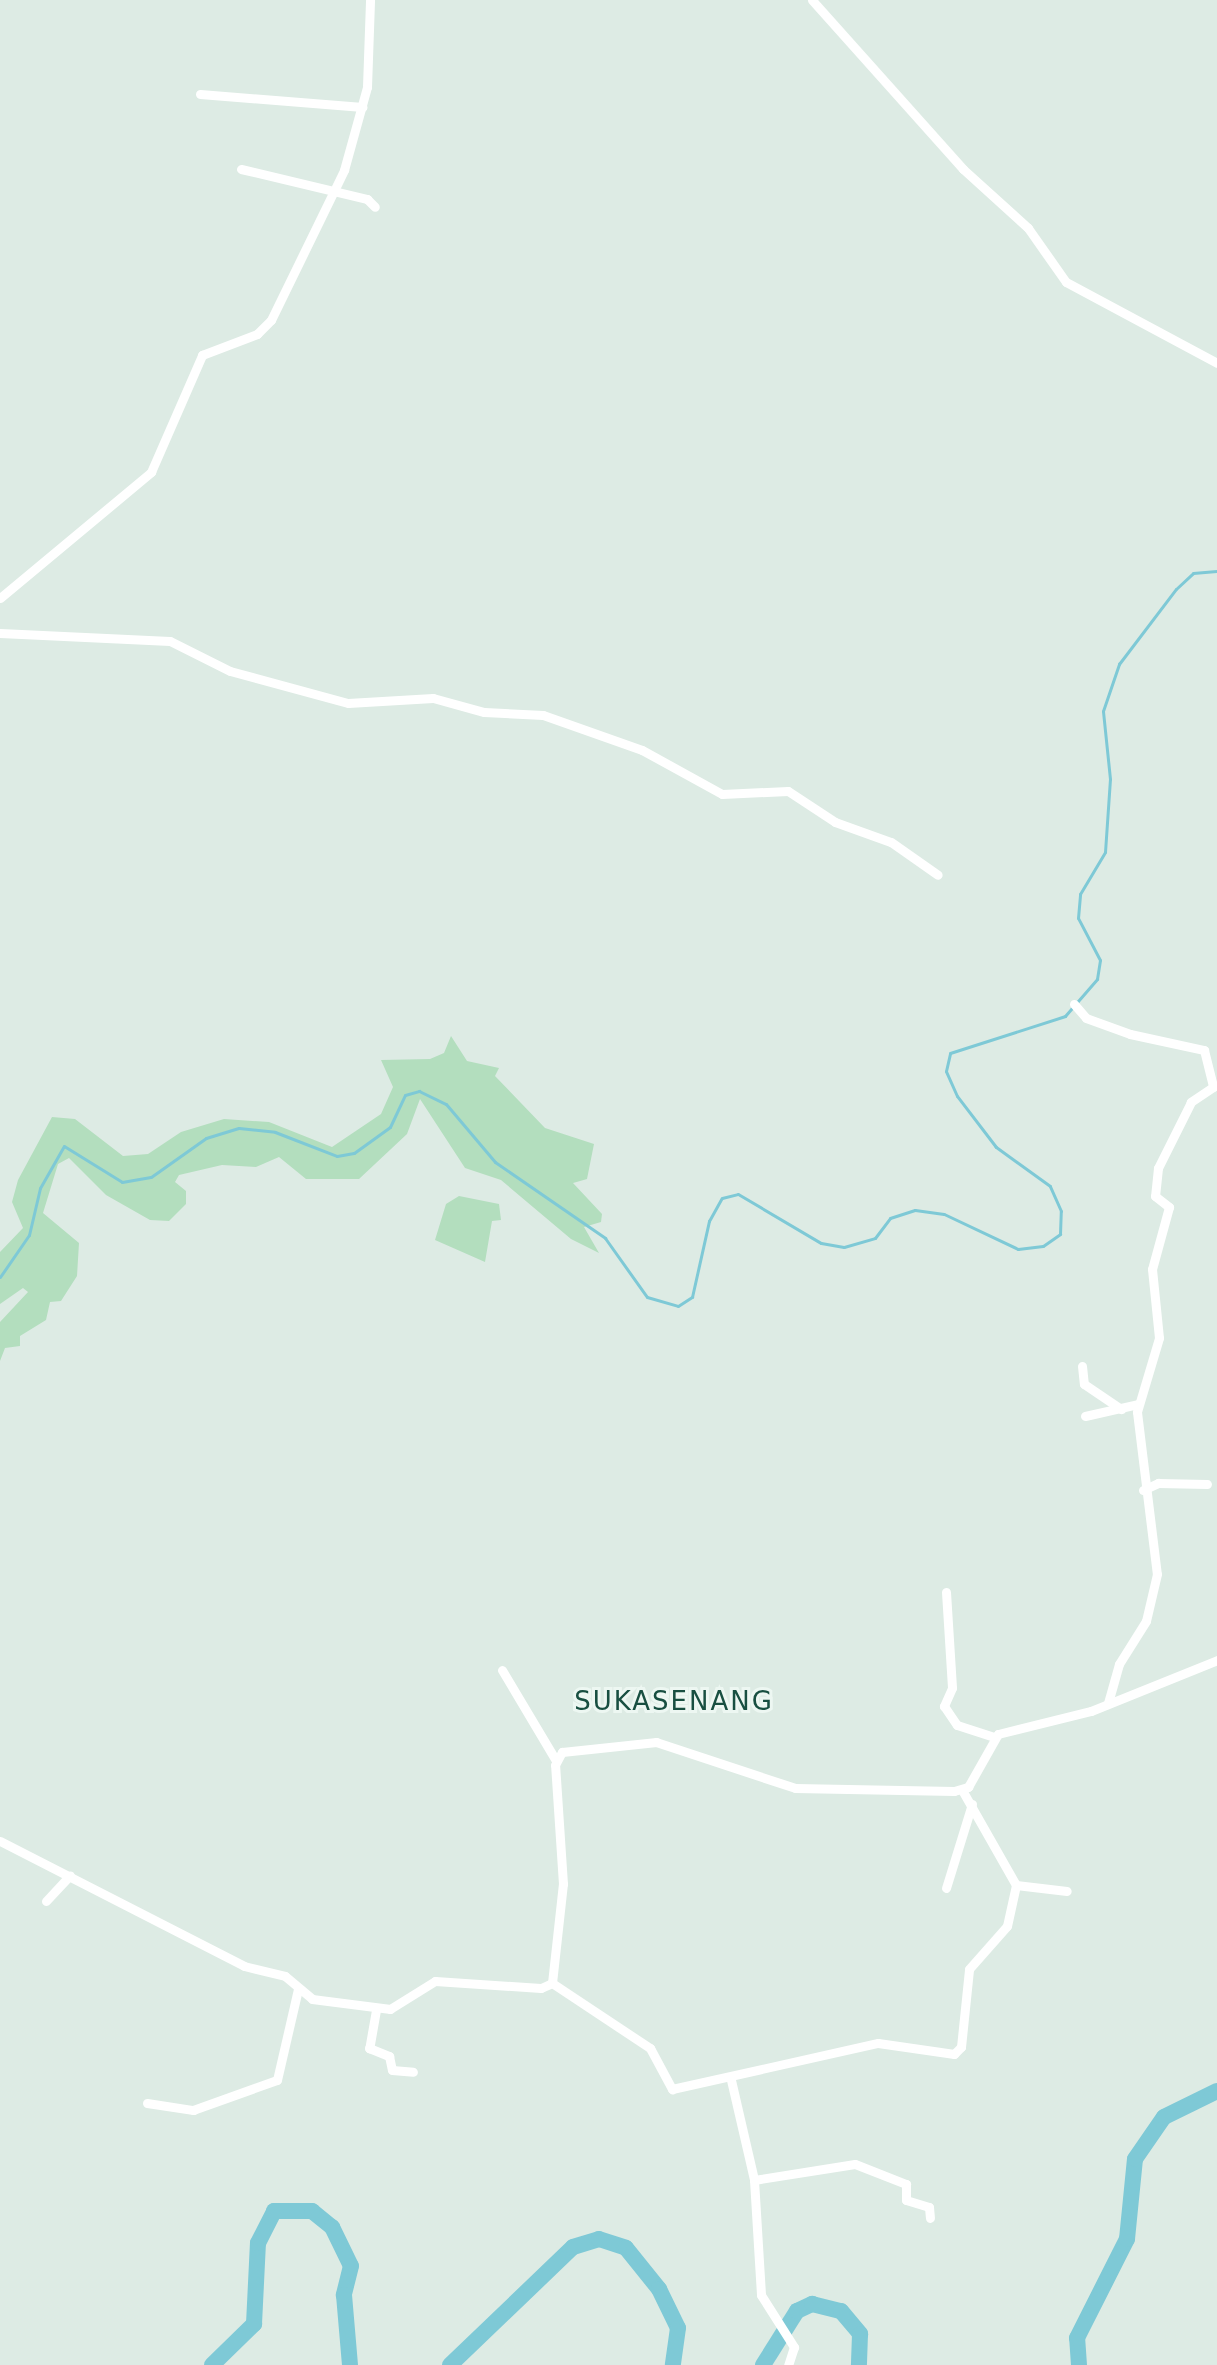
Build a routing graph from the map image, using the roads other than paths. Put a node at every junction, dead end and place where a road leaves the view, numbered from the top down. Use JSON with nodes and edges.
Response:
{"nodes":[{"id":1,"x":370,"y":0,"type":"edge"},
{"id":2,"x":812,"y":0,"type":"edge"},
{"id":3,"x":200,"y":94,"type":"dead end"},
{"id":4,"x":362,"y":107,"type":"junction"},
{"id":5,"x":241,"y":169,"type":"dead end"},
{"id":6,"x":334,"y":196,"type":"junction"},
{"id":7,"x":375,"y":207,"type":"dead end"},
{"id":8,"x":1217,"y":363,"type":"edge"},
{"id":9,"x":0,"y":598,"type":"edge"},
{"id":10,"x":0,"y":633,"type":"edge"},
{"id":11,"x":938,"y":875,"type":"dead end"},
{"id":12,"x":1074,"y":1004,"type":"dead end"},
{"id":13,"x":1082,"y":1366,"type":"dead end"},
{"id":14,"x":1138,"y":1404,"type":"junction"},
{"id":15,"x":1121,"y":1409,"type":"junction"},
{"id":16,"x":1085,"y":1416,"type":"dead end"},
{"id":17,"x":1207,"y":1484,"type":"dead end"},
{"id":18,"x":1145,"y":1489,"type":"junction"},
{"id":19,"x":946,"y":1592,"type":"dead end"},
{"id":20,"x":1217,"y":1660,"type":"edge"},
{"id":21,"x":502,"y":1670,"type":"dead end"},
{"id":22,"x":1108,"y":1703,"type":"junction"},
{"id":23,"x":994,"y":1737,"type":"junction"},
{"id":24,"x":555,"y":1759,"type":"junction"},
{"id":25,"x":962,"y":1790,"type":"junction"},
{"id":26,"x":972,"y":1804,"type":"junction"},
{"id":27,"x":0,"y":1841,"type":"edge"},
{"id":28,"x":70,"y":1875,"type":"junction"},
{"id":29,"x":1016,"y":1885,"type":"junction"},
{"id":30,"x":946,"y":1888,"type":"dead end"},
{"id":31,"x":1067,"y":1891,"type":"dead end"},
{"id":32,"x":46,"y":1901,"type":"dead end"},
{"id":33,"x":552,"y":1983,"type":"junction"},
{"id":34,"x":298,"y":1989,"type":"junction"},
{"id":35,"x":376,"y":2010,"type":"junction"},
{"id":36,"x":413,"y":2072,"type":"dead end"},
{"id":37,"x":731,"y":2080,"type":"junction"},
{"id":38,"x":147,"y":2103,"type":"dead end"},
{"id":39,"x":754,"y":2180,"type":"junction"},
{"id":40,"x":930,"y":2218,"type":"dead end"},
{"id":41,"x":788,"y":2365,"type":"edge"}],
"edges":[{"from":1,"to":4,"type":"street"},
{"from":2,"to":8,"type":"street"},
{"from":3,"to":4,"type":"street"},
{"from":4,"to":6,"type":"street"},
{"from":5,"to":6,"type":"street"},
{"from":6,"to":7,"type":"street"},
{"from":6,"to":9,"type":"street"},
{"from":10,"to":11,"type":"street"},
{"from":12,"to":14,"type":"street"},
{"from":13,"to":15,"type":"street"},
{"from":14,"to":15,"type":"street"},
{"from":14,"to":18,"type":"street"},
{"from":15,"to":16,"type":"street"},
{"from":17,"to":18,"type":"street"},
{"from":18,"to":22,"type":"street"},
{"from":19,"to":23,"type":"street"},
{"from":20,"to":22,"type":"street"},
{"from":21,"to":24,"type":"street"},
{"from":22,"to":23,"type":"street"},
{"from":23,"to":25,"type":"street"},
{"from":24,"to":25,"type":"street"},
{"from":24,"to":33,"type":"street"},
{"from":25,"to":26,"type":"street"},
{"from":26,"to":29,"type":"street"},
{"from":26,"to":30,"type":"street"},
{"from":27,"to":28,"type":"street"},
{"from":28,"to":32,"type":"street"},
{"from":28,"to":34,"type":"street"},
{"from":29,"to":31,"type":"street"},
{"from":29,"to":37,"type":"street"},
{"from":33,"to":35,"type":"street"},
{"from":33,"to":37,"type":"street"},
{"from":34,"to":35,"type":"street"},
{"from":34,"to":38,"type":"street"},
{"from":35,"to":36,"type":"street"},
{"from":37,"to":39,"type":"street"},
{"from":39,"to":40,"type":"street"},
{"from":39,"to":41,"type":"street"}]}
